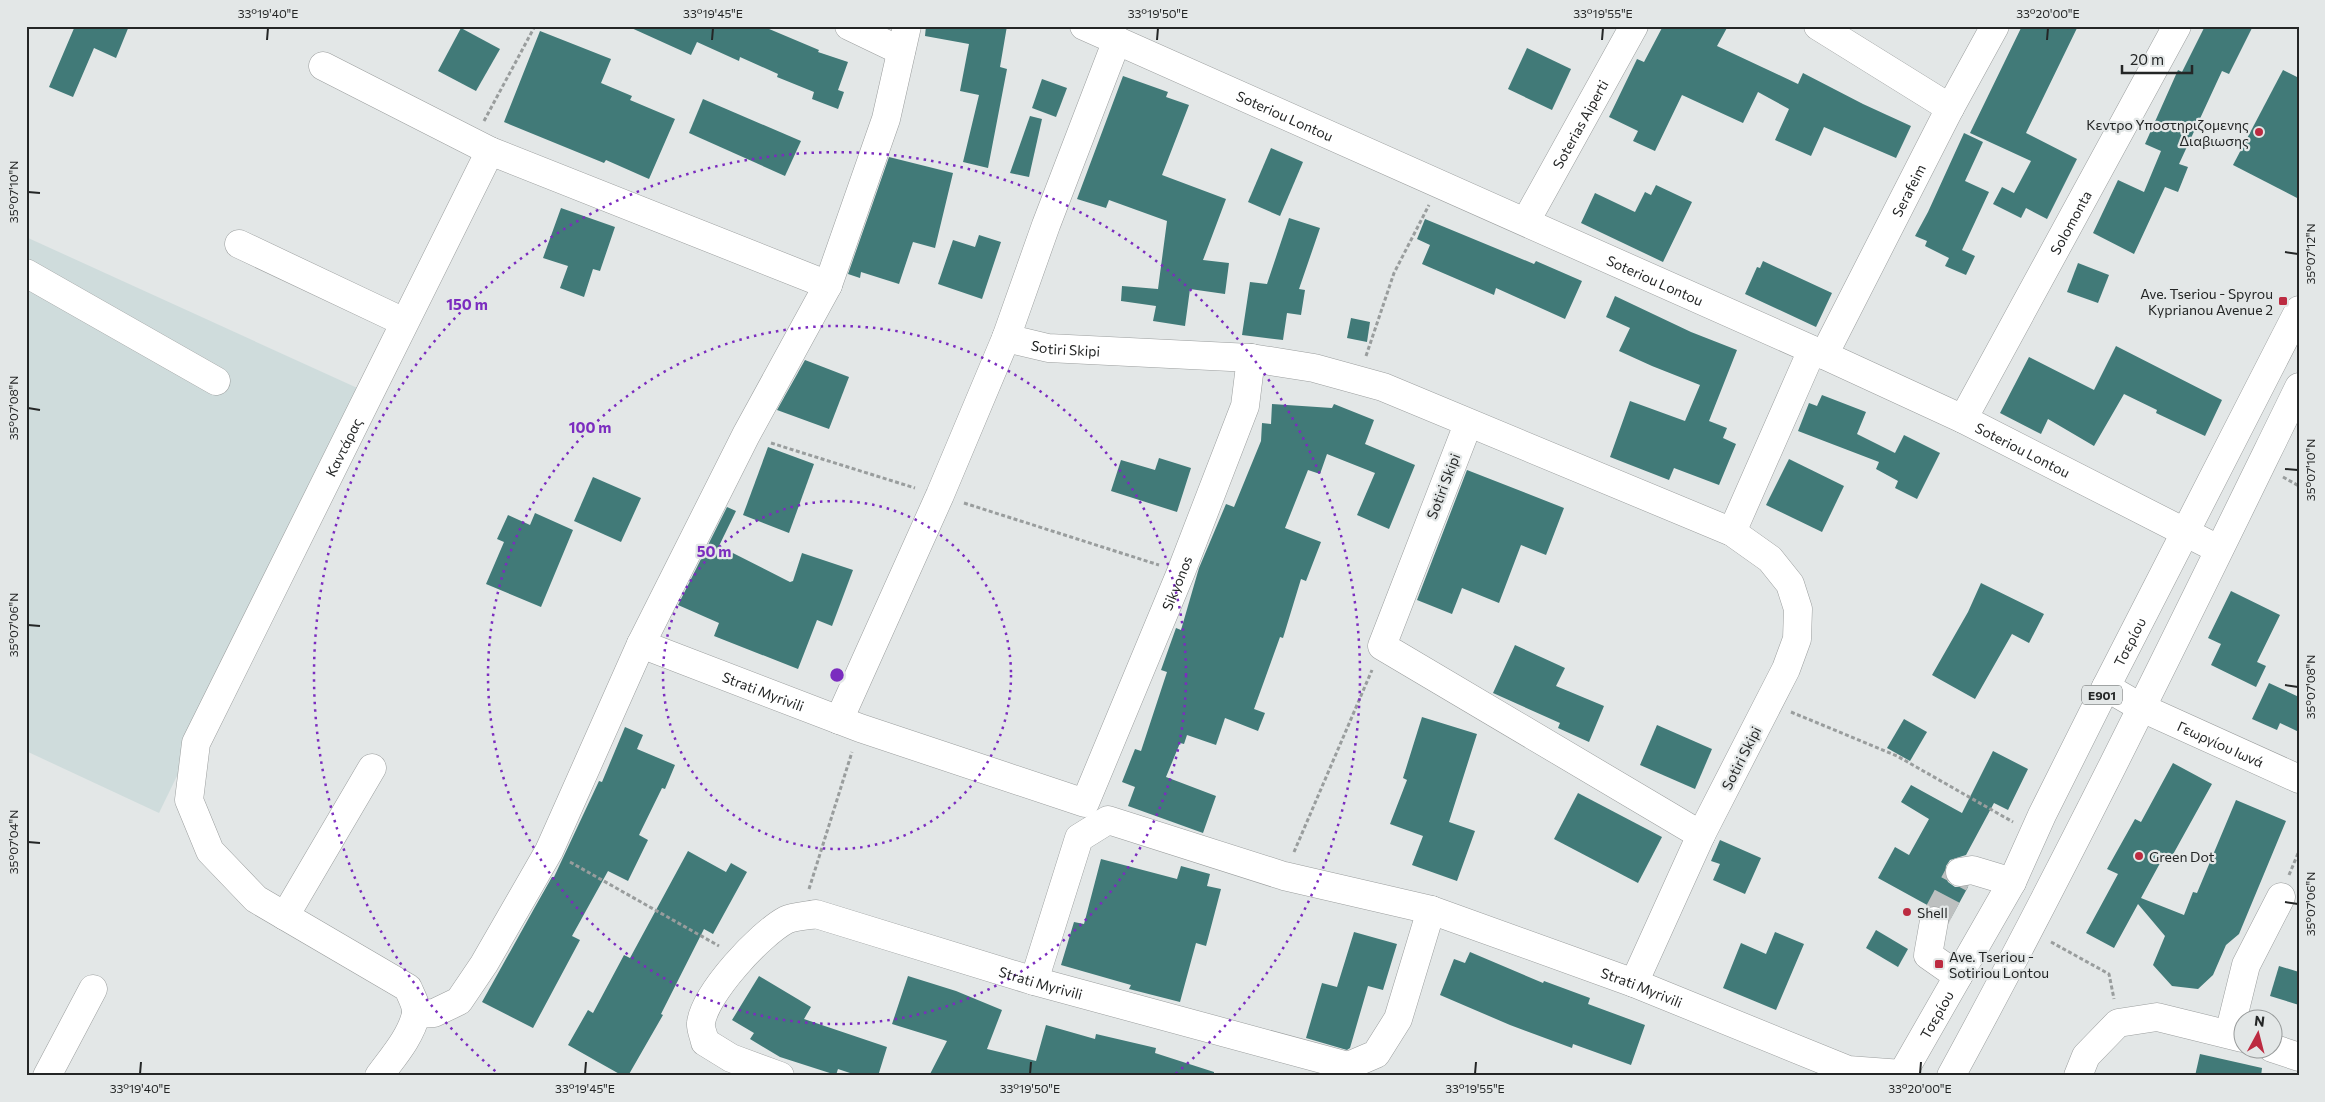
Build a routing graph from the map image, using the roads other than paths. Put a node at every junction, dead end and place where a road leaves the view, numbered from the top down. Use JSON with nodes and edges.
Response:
{"nodes":[{"id":1,"x":849,"y":26,"type":"edge"},
{"id":2,"x":1084,"y":26,"type":"edge"},
{"id":3,"x":1634,"y":26,"type":"edge"},
{"id":4,"x":1818,"y":26,"type":"edge"},
{"id":5,"x":1995,"y":26,"type":"edge"},
{"id":6,"x":2177,"y":26,"type":"edge"},
{"id":7,"x":904,"y":39,"type":"edge"},
{"id":8,"x":1117,"y":40,"type":"junction"},
{"id":9,"x":323,"y":66,"type":"dead end"},
{"id":10,"x":1950,"y":108,"type":"junction"},
{"id":11,"x":490,"y":151,"type":"junction"},
{"id":12,"x":1526,"y":221,"type":"junction"},
{"id":13,"x":240,"y":244,"type":"dead end"},
{"id":14,"x":26,"y":273,"type":"edge"},
{"id":15,"x":828,"y":285,"type":"junction"},
{"id":16,"x":2299,"y":310,"type":"edge"},
{"id":17,"x":404,"y":322,"type":"junction"},
{"id":18,"x":1006,"y":338,"type":"junction"},
{"id":19,"x":1818,"y":352,"type":"junction"},
{"id":20,"x":1251,"y":358,"type":"junction"},
{"id":21,"x":216,"y":381,"type":"dead end"},
{"id":22,"x":2299,"y":387,"type":"edge"},
{"id":23,"x":1963,"y":419,"type":"junction"},
{"id":24,"x":1468,"y":424,"type":"junction"},
{"id":25,"x":1732,"y":532,"type":"junction"},
{"id":26,"x":2184,"y":534,"type":"junction"},
{"id":27,"x":2218,"y":549,"type":"junction"},
{"id":28,"x":641,"y":644,"type":"junction"},
{"id":29,"x":2106,"y":687,"type":"junction"},
{"id":30,"x":2142,"y":708,"type":"junction"},
{"id":31,"x":850,"y":724,"type":"junction"},
{"id":32,"x":372,"y":768,"type":"dead end"},
{"id":33,"x":2299,"y":779,"type":"edge"},
{"id":34,"x":1085,"y":803,"type":"joint"},
{"id":35,"x":1701,"y":835,"type":"junction"},
{"id":36,"x":1960,"y":872,"type":"dead end"},
{"id":37,"x":2012,"y":882,"type":"junction"},
{"id":38,"x":2281,"y":897,"type":"dead end"},
{"id":39,"x":1431,"y":910,"type":"junction"},
{"id":40,"x":285,"y":916,"type":"junction"},
{"id":41,"x":1934,"y":921,"type":"tunnel mouth"},
{"id":42,"x":1958,"y":976,"type":"junction"},
{"id":43,"x":1034,"y":981,"type":"junction"},
{"id":44,"x":1634,"y":982,"type":"junction"},
{"id":45,"x":92,"y":989,"type":"dead end"},
{"id":46,"x":2240,"y":1010,"type":"edge"},
{"id":47,"x":416,"y":1014,"type":"junction"},
{"id":48,"x":2232,"y":1035,"type":"edge"},
{"id":49,"x":2282,"y":1051,"type":"edge"},
{"id":50,"x":2299,"y":1056,"type":"edge"},
{"id":51,"x":1850,"y":1073,"type":"edge"},
{"id":52,"x":1902,"y":1075,"type":"edge"},
{"id":53,"x":47,"y":1076,"type":"edge"},
{"id":54,"x":379,"y":1076,"type":"edge"},
{"id":55,"x":780,"y":1076,"type":"edge"},
{"id":56,"x":1951,"y":1076,"type":"edge"},
{"id":57,"x":2078,"y":1076,"type":"edge"}],
"edges":[{"from":1,"to":7,"type":"street"},
{"from":2,"to":8,"type":"street","name":"Soteriou Lontou"},
{"from":3,"to":12,"type":"street","name":"Soterias Aiperti"},
{"from":4,"to":10,"type":"street"},
{"from":5,"to":10,"type":"street","name":"Serafeim"},
{"from":6,"to":23,"type":"street","name":"Solomonta"},
{"from":7,"to":15,"type":"street"},
{"from":8,"to":12,"type":"street","name":"Soteriou Lontou"},
{"from":8,"to":18,"type":"street"},
{"from":9,"to":11,"type":"street"},
{"from":10,"to":19,"type":"street","name":"Serafeim"},
{"from":11,"to":15,"type":"street"},
{"from":11,"to":17,"type":"street","name":"Καντάρας"},
{"from":12,"to":19,"type":"street","name":"Soteriou Lontou"},
{"from":13,"to":17,"type":"street"},
{"from":14,"to":21,"type":"street"},
{"from":15,"to":28,"type":"street"},
{"from":16,"to":26,"type":"street","name":"Τσερίου","number":"E901"},
{"from":17,"to":40,"type":"street","name":"Καντάρας"},
{"from":18,"to":20,"type":"street","name":"Sotiri Skipi"},
{"from":18,"to":31,"type":"street"},
{"from":19,"to":23,"type":"street","name":"Soteriou Lontou"},
{"from":19,"to":25,"type":"street","name":"Serafeim"},
{"from":20,"to":24,"type":"street","name":"Sotiri Skipi"},
{"from":20,"to":34,"type":"street","name":"Sikyonos"},
{"from":22,"to":27,"type":"street","number":"E901"},
{"from":23,"to":26,"type":"street","name":"Soteriou Lontou"},
{"from":24,"to":25,"type":"street","name":"Sotiri Skipi"},
{"from":24,"to":35,"type":"street","name":"Sotiri Skipi"},
{"from":25,"to":35,"type":"street","name":"Sotiri Skipi"},
{"from":26,"to":27,"type":"street","name":"Soteriou Lontou"},
{"from":26,"to":29,"type":"street","name":"Τσερίου","number":"E901"},
{"from":27,"to":30,"type":"street","number":"E901"},
{"from":28,"to":31,"type":"street","name":"Strati Myrivili"},
{"from":28,"to":47,"type":"street"},
{"from":29,"to":30,"type":"street","name":"Γεωργίου Ιωνά"},
{"from":29,"to":37,"type":"street","name":"Τσερίου","number":"E901"},
{"from":30,"to":33,"type":"street","name":"Γεωργίου Ιωνά"},
{"from":30,"to":56,"type":"street","number":"E901"},
{"from":31,"to":34,"type":"street","name":"Strati Myrivili"},
{"from":32,"to":40,"type":"street"},
{"from":35,"to":44,"type":"street","name":"Sotiri Skipi"},
{"from":36,"to":37,"type":"street"},
{"from":37,"to":42,"type":"street","name":"Τσερίου","number":"E901"},
{"from":38,"to":46,"type":"street"},
{"from":39,"to":43,"type":"street","name":"Strati Myrivili"},
{"from":39,"to":43,"type":"street","name":"Strati Myrivili"},
{"from":39,"to":44,"type":"street","name":"Strati Myrivili"},
{"from":40,"to":47,"type":"street","name":"Καντάρας"},
{"from":41,"to":42,"type":"street"},
{"from":42,"to":52,"type":"street","name":"Τσερίου","number":"E901"},
{"from":43,"to":55,"type":"street","name":"Strati Myrivili"},
{"from":44,"to":51,"type":"street","name":"Strati Myrivili"},
{"from":45,"to":53,"type":"street"},
{"from":47,"to":54,"type":"street"},
{"from":48,"to":57,"type":"street"},
{"from":49,"to":50,"type":"street"},
{"from":51,"to":52,"type":"street","name":"Strati Myrivili"}]}
